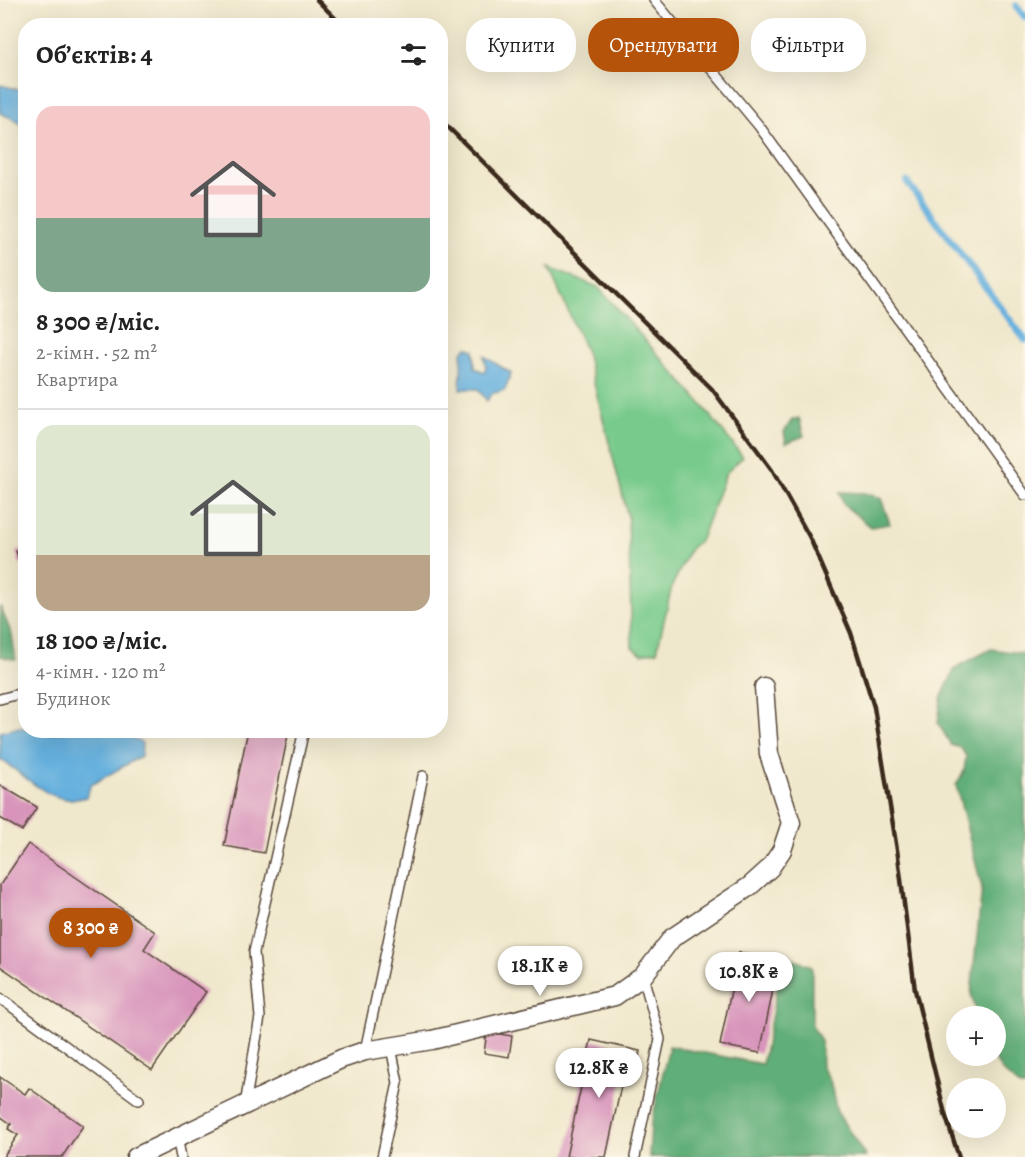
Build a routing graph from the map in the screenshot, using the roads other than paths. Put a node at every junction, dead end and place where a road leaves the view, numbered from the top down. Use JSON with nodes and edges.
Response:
{"nodes":[{"id":1,"x":654,"y":0,"type":"edge"},
{"id":2,"x":1025,"y":495,"type":"edge"},
{"id":3,"x":764,"y":687,"type":"dead end"},
{"id":4,"x":18,"y":694,"type":"edge"},
{"id":5,"x":0,"y":699,"type":"edge"},
{"id":6,"x":302,"y":738,"type":"edge"},
{"id":7,"x":423,"y":776,"type":"dead end"},
{"id":8,"x":643,"y":976,"type":"junction"},
{"id":9,"x":0,"y":998,"type":"edge"},
{"id":10,"x":391,"y":1047,"type":"junction"},
{"id":11,"x":365,"y":1050,"type":"junction"},
{"id":12,"x":139,"y":1100,"type":"dead end"},
{"id":13,"x":245,"y":1105,"type":"junction"},
{"id":14,"x":177,"y":1137,"type":"junction"},
{"id":15,"x":136,"y":1157,"type":"edge"},
{"id":16,"x":181,"y":1157,"type":"edge"},
{"id":17,"x":382,"y":1157,"type":"edge"},
{"id":18,"x":635,"y":1157,"type":"edge"}],
"edges":[{"from":1,"to":2,"type":"lane"},
{"from":3,"to":8,"type":"street"},
{"from":4,"to":5,"type":"lane"},
{"from":6,"to":13,"type":"lane"},
{"from":7,"to":11,"type":"lane"},
{"from":8,"to":10,"type":"street"},
{"from":8,"to":18,"type":"lane"},
{"from":9,"to":12,"type":"lane"},
{"from":10,"to":11,"type":"street"},
{"from":10,"to":17,"type":"lane"},
{"from":11,"to":13,"type":"street"},
{"from":13,"to":14,"type":"street"},
{"from":14,"to":15,"type":"street"},
{"from":14,"to":16,"type":"lane"}]}
